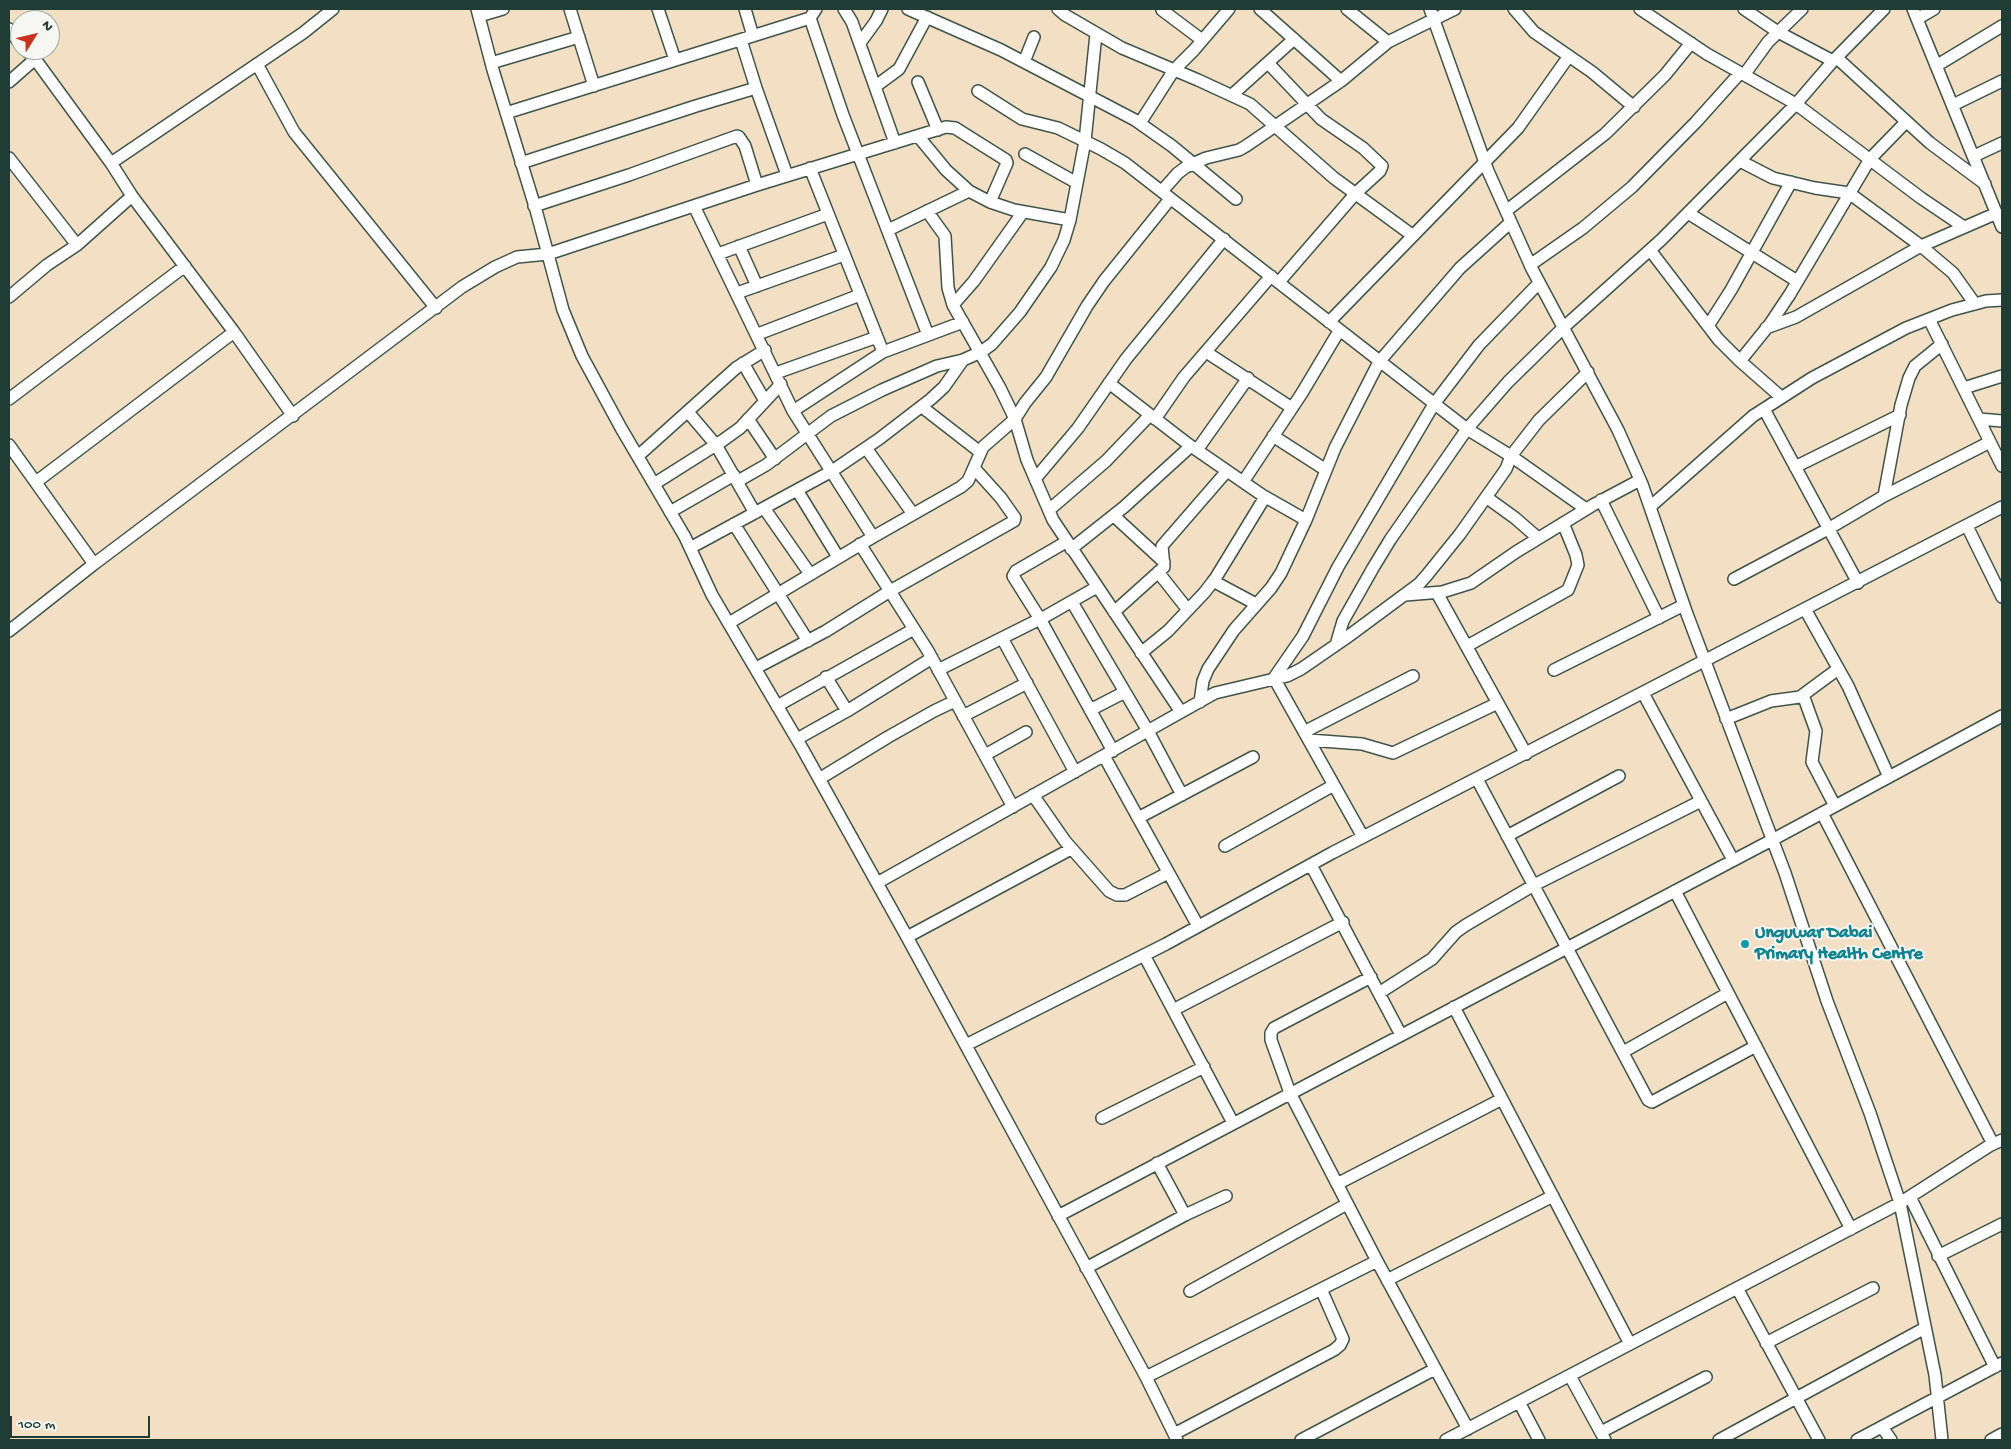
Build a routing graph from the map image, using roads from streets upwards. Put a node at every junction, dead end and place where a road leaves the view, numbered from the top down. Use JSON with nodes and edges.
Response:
{"nodes":[{"id":1,"x":333,"y":9,"type":"edge"},
{"id":2,"x":503,"y":9,"type":"edge"},
{"id":3,"x":570,"y":9,"type":"edge"},
{"id":4,"x":658,"y":9,"type":"edge"},
{"id":5,"x":745,"y":9,"type":"edge"},
{"id":6,"x":844,"y":9,"type":"edge"},
{"id":7,"x":882,"y":9,"type":"edge"},
{"id":8,"x":908,"y":9,"type":"edge"},
{"id":9,"x":1058,"y":9,"type":"edge"},
{"id":10,"x":1229,"y":9,"type":"edge"},
{"id":11,"x":1260,"y":9,"type":"edge"},
{"id":12,"x":1347,"y":9,"type":"edge"},
{"id":13,"x":1455,"y":9,"type":"edge"},
{"id":14,"x":1514,"y":9,"type":"edge"},
{"id":15,"x":1640,"y":9,"type":"edge"},
{"id":16,"x":1744,"y":9,"type":"edge"},
{"id":17,"x":1802,"y":9,"type":"edge"},
{"id":18,"x":1884,"y":9,"type":"edge"},
{"id":19,"x":1934,"y":9,"type":"edge"},
{"id":20,"x":1162,"y":10,"type":"dead end"},
{"id":21,"x":478,"y":12,"type":"edge"},
{"id":22,"x":1654,"y":12,"type":"edge"},
{"id":23,"x":813,"y":13,"type":"edge"},
{"id":24,"x":1432,"y":13,"type":"edge"},
{"id":25,"x":1915,"y":14,"type":"edge"},
{"id":26,"x":927,"y":17,"type":"junction"},
{"id":27,"x":2002,"y":26,"type":"edge"},
{"id":28,"x":1778,"y":32,"type":"junction"},
{"id":29,"x":1096,"y":34,"type":"junction"},
{"id":30,"x":753,"y":36,"type":"junction"},
{"id":31,"x":1034,"y":36,"type":"dead end"},
{"id":32,"x":579,"y":37,"type":"junction"},
{"id":33,"x":1294,"y":39,"type":"junction"},
{"id":34,"x":741,"y":40,"type":"junction"},
{"id":35,"x":1202,"y":40,"type":"junction"},
{"id":36,"x":1388,"y":42,"type":"junction"},
{"id":37,"x":860,"y":43,"type":"junction"},
{"id":38,"x":1691,"y":43,"type":"junction"},
{"id":39,"x":1569,"y":56,"type":"junction"},
{"id":40,"x":35,"y":60,"type":"edge"},
{"id":41,"x":37,"y":60,"type":"edge"},
{"id":42,"x":675,"y":60,"type":"junction"},
{"id":43,"x":1835,"y":60,"type":"junction"},
{"id":44,"x":1024,"y":62,"type":"junction"},
{"id":45,"x":491,"y":63,"type":"junction"},
{"id":46,"x":1268,"y":63,"type":"junction"},
{"id":47,"x":257,"y":64,"type":"junction"},
{"id":48,"x":1936,"y":66,"type":"junction"},
{"id":49,"x":1174,"y":70,"type":"junction"},
{"id":50,"x":1742,"y":74,"type":"junction"},
{"id":51,"x":1341,"y":81,"type":"junction"},
{"id":52,"x":2002,"y":81,"type":"edge"},
{"id":53,"x":9,"y":82,"type":"edge"},
{"id":54,"x":918,"y":82,"type":"dead end"},
{"id":55,"x":594,"y":86,"type":"junction"},
{"id":56,"x":876,"y":86,"type":"junction"},
{"id":57,"x":756,"y":88,"type":"junction"},
{"id":58,"x":978,"y":91,"type":"dead end"},
{"id":59,"x":1232,"y":95,"type":"junction"},
{"id":60,"x":1089,"y":98,"type":"junction"},
{"id":61,"x":1796,"y":104,"type":"junction"},
{"id":62,"x":1307,"y":105,"type":"junction"},
{"id":63,"x":1953,"y":105,"type":"junction"},
{"id":64,"x":1634,"y":107,"type":"junction"},
{"id":65,"x":506,"y":113,"type":"junction"},
{"id":66,"x":1906,"y":122,"type":"junction"},
{"id":67,"x":1140,"y":123,"type":"junction"},
{"id":68,"x":1274,"y":126,"type":"junction"},
{"id":69,"x":938,"y":130,"type":"junction"},
{"id":70,"x":918,"y":136,"type":"junction"},
{"id":71,"x":1085,"y":141,"type":"junction"},
{"id":72,"x":895,"y":142,"type":"junction"},
{"id":73,"x":2002,"y":143,"type":"edge"},
{"id":74,"x":858,"y":154,"type":"junction"},
{"id":75,"x":1025,"y":154,"type":"dead end"},
{"id":76,"x":1974,"y":156,"type":"junction"},
{"id":77,"x":9,"y":158,"type":"edge"},
{"id":78,"x":1870,"y":159,"type":"junction"},
{"id":79,"x":1484,"y":161,"type":"junction"},
{"id":80,"x":1740,"y":161,"type":"junction"},
{"id":81,"x":112,"y":163,"type":"junction"},
{"id":82,"x":521,"y":163,"type":"junction"},
{"id":83,"x":1194,"y":164,"type":"junction"},
{"id":84,"x":810,"y":168,"type":"junction"},
{"id":85,"x":787,"y":175,"type":"junction"},
{"id":86,"x":1791,"y":182,"type":"junction"},
{"id":87,"x":1077,"y":184,"type":"junction"},
{"id":88,"x":1985,"y":184,"type":"junction"},
{"id":89,"x":757,"y":185,"type":"junction"},
{"id":90,"x":969,"y":191,"type":"junction"},
{"id":91,"x":1356,"y":193,"type":"junction"},
{"id":92,"x":1849,"y":193,"type":"junction"},
{"id":93,"x":1166,"y":195,"type":"junction"},
{"id":94,"x":132,"y":196,"type":"junction"},
{"id":95,"x":1236,"y":199,"type":"dead end"},
{"id":96,"x":990,"y":202,"type":"junction"},
{"id":97,"x":534,"y":206,"type":"junction"},
{"id":98,"x":694,"y":206,"type":"junction"},
{"id":99,"x":1998,"y":207,"type":"edge"},
{"id":100,"x":926,"y":211,"type":"junction"},
{"id":101,"x":1506,"y":211,"type":"junction"},
{"id":102,"x":1023,"y":212,"type":"junction"},
{"id":103,"x":1688,"y":213,"type":"junction"},
{"id":104,"x":828,"y":214,"type":"junction"},
{"id":105,"x":1070,"y":220,"type":"junction"},
{"id":106,"x":1511,"y":222,"type":"junction"},
{"id":107,"x":1964,"y":227,"type":"junction"},
{"id":108,"x":2002,"y":227,"type":"edge"},
{"id":109,"x":888,"y":230,"type":"junction"},
{"id":110,"x":1412,"y":234,"type":"junction"},
{"id":111,"x":1224,"y":238,"type":"junction"},
{"id":112,"x":77,"y":245,"type":"junction"},
{"id":113,"x":739,"y":246,"type":"junction"},
{"id":114,"x":1921,"y":246,"type":"junction"},
{"id":115,"x":1650,"y":250,"type":"junction"},
{"id":116,"x":548,"y":254,"type":"junction"},
{"id":117,"x":718,"y":254,"type":"junction"},
{"id":118,"x":844,"y":254,"type":"junction"},
{"id":119,"x":1751,"y":254,"type":"junction"},
{"id":120,"x":1530,"y":265,"type":"junction"},
{"id":121,"x":185,"y":266,"type":"junction"},
{"id":122,"x":1275,"y":279,"type":"junction"},
{"id":123,"x":1797,"y":281,"type":"junction"},
{"id":124,"x":1539,"y":283,"type":"junction"},
{"id":125,"x":757,"y":286,"type":"junction"},
{"id":126,"x":737,"y":293,"type":"junction"},
{"id":127,"x":860,"y":295,"type":"junction"},
{"id":128,"x":9,"y":297,"type":"edge"},
{"id":129,"x":2002,"y":300,"type":"edge"},
{"id":130,"x":1975,"y":304,"type":"junction"},
{"id":131,"x":953,"y":305,"type":"junction"},
{"id":132,"x":436,"y":308,"type":"junction"},
{"id":133,"x":1929,"y":319,"type":"junction"},
{"id":134,"x":962,"y":322,"type":"junction"},
{"id":135,"x":1329,"y":322,"type":"junction"},
{"id":136,"x":1708,"y":326,"type":"junction"},
{"id":137,"x":1564,"y":327,"type":"junction"},
{"id":138,"x":1766,"y":328,"type":"junction"},
{"id":139,"x":1339,"y":331,"type":"junction"},
{"id":140,"x":234,"y":332,"type":"junction"},
{"id":141,"x":758,"y":334,"type":"junction"},
{"id":142,"x":928,"y":335,"type":"junction"},
{"id":143,"x":877,"y":337,"type":"junction"},
{"id":144,"x":1942,"y":344,"type":"junction"},
{"id":145,"x":765,"y":350,"type":"junction"},
{"id":146,"x":883,"y":352,"type":"junction"},
{"id":147,"x":981,"y":352,"type":"junction"},
{"id":148,"x":1206,"y":352,"type":"junction"},
{"id":149,"x":964,"y":360,"type":"junction"},
{"id":150,"x":1740,"y":361,"type":"junction"},
{"id":151,"x":1379,"y":362,"type":"junction"},
{"id":152,"x":743,"y":363,"type":"junction"},
{"id":153,"x":1588,"y":372,"type":"junction"},
{"id":154,"x":776,"y":373,"type":"junction"},
{"id":155,"x":2002,"y":376,"type":"edge"},
{"id":156,"x":1248,"y":378,"type":"junction"},
{"id":157,"x":1109,"y":383,"type":"junction"},
{"id":158,"x":781,"y":384,"type":"junction"},
{"id":159,"x":1964,"y":388,"type":"junction"},
{"id":160,"x":1781,"y":397,"type":"junction"},
{"id":161,"x":9,"y":399,"type":"edge"},
{"id":162,"x":766,"y":401,"type":"junction"},
{"id":163,"x":1434,"y":404,"type":"junction"},
{"id":164,"x":922,"y":407,"type":"junction"},
{"id":165,"x":1292,"y":408,"type":"junction"},
{"id":166,"x":1764,"y":409,"type":"junction"},
{"id":167,"x":794,"y":411,"type":"junction"},
{"id":168,"x":688,"y":412,"type":"junction"},
{"id":169,"x":1900,"y":415,"type":"junction"},
{"id":170,"x":293,"y":416,"type":"junction"},
{"id":171,"x":1152,"y":417,"type":"junction"},
{"id":172,"x":748,"y":419,"type":"junction"},
{"id":173,"x":1015,"y":419,"type":"junction"},
{"id":174,"x":1979,"y":419,"type":"junction"},
{"id":175,"x":2002,"y":420,"type":"edge"},
{"id":176,"x":1467,"y":429,"type":"junction"},
{"id":177,"x":808,"y":433,"type":"junction"},
{"id":178,"x":1273,"y":436,"type":"junction"},
{"id":179,"x":1990,"y":442,"type":"junction"},
{"id":180,"x":9,"y":445,"type":"edge"},
{"id":181,"x":716,"y":445,"type":"junction"},
{"id":182,"x":866,"y":448,"type":"junction"},
{"id":183,"x":1194,"y":448,"type":"junction"},
{"id":184,"x":980,"y":452,"type":"junction"},
{"id":185,"x":638,"y":456,"type":"junction"},
{"id":186,"x":1511,"y":456,"type":"junction"},
{"id":187,"x":775,"y":460,"type":"junction"},
{"id":188,"x":2002,"y":466,"type":"edge"},
{"id":189,"x":1795,"y":467,"type":"junction"},
{"id":190,"x":974,"y":468,"type":"junction"},
{"id":191,"x":1326,"y":470,"type":"junction"},
{"id":192,"x":832,"y":471,"type":"junction"},
{"id":193,"x":1227,"y":471,"type":"junction"},
{"id":194,"x":736,"y":478,"type":"junction"},
{"id":195,"x":1035,"y":479,"type":"junction"},
{"id":196,"x":1640,"y":480,"type":"junction"},
{"id":197,"x":36,"y":482,"type":"junction"},
{"id":198,"x":1243,"y":482,"type":"junction"},
{"id":199,"x":654,"y":484,"type":"junction"},
{"id":200,"x":797,"y":490,"type":"junction"},
{"id":201,"x":1884,"y":496,"type":"junction"},
{"id":202,"x":1265,"y":497,"type":"junction"},
{"id":203,"x":1486,"y":497,"type":"junction"},
{"id":204,"x":1602,"y":500,"type":"junction"},
{"id":205,"x":1650,"y":507,"type":"junction"},
{"id":206,"x":2002,"y":507,"type":"edge"},
{"id":207,"x":1586,"y":509,"type":"junction"},
{"id":208,"x":759,"y":510,"type":"junction"},
{"id":209,"x":1049,"y":510,"type":"junction"},
{"id":210,"x":670,"y":512,"type":"junction"},
{"id":211,"x":913,"y":514,"type":"junction"},
{"id":212,"x":1114,"y":516,"type":"junction"},
{"id":213,"x":1306,"y":520,"type":"junction"},
{"id":214,"x":1563,"y":523,"type":"junction"},
{"id":215,"x":734,"y":524,"type":"junction"},
{"id":216,"x":1966,"y":526,"type":"junction"},
{"id":217,"x":1828,"y":529,"type":"junction"},
{"id":218,"x":873,"y":537,"type":"junction"},
{"id":219,"x":1538,"y":538,"type":"junction"},
{"id":220,"x":860,"y":544,"type":"junction"},
{"id":221,"x":1069,"y":545,"type":"junction"},
{"id":222,"x":690,"y":548,"type":"junction"},
{"id":223,"x":838,"y":558,"type":"junction"},
{"id":224,"x":94,"y":564,"type":"junction"},
{"id":225,"x":1161,"y":567,"type":"junction"},
{"id":226,"x":1996,"y":573,"type":"edge"},
{"id":227,"x":810,"y":574,"type":"junction"},
{"id":228,"x":1734,"y":579,"type":"dead end"},
{"id":229,"x":1213,"y":581,"type":"junction"},
{"id":230,"x":1858,"y":583,"type":"junction"},
{"id":231,"x":1097,"y":587,"type":"junction"},
{"id":232,"x":890,"y":591,"type":"junction"},
{"id":233,"x":1437,"y":592,"type":"junction"},
{"id":234,"x":778,"y":593,"type":"junction"},
{"id":235,"x":1405,"y":595,"type":"junction"},
{"id":236,"x":2002,"y":596,"type":"edge"},
{"id":237,"x":1072,"y":602,"type":"junction"},
{"id":238,"x":1256,"y":604,"type":"junction"},
{"id":239,"x":1684,"y":605,"type":"junction"},
{"id":240,"x":1188,"y":610,"type":"junction"},
{"id":241,"x":1805,"y":610,"type":"junction"},
{"id":242,"x":1114,"y":612,"type":"junction"},
{"id":243,"x":1659,"y":618,"type":"junction"},
{"id":244,"x":1040,"y":619,"type":"junction"},
{"id":245,"x":729,"y":623,"type":"junction"},
{"id":246,"x":914,"y":629,"type":"junction"},
{"id":247,"x":9,"y":631,"type":"edge"},
{"id":248,"x":1002,"y":638,"type":"junction"},
{"id":249,"x":808,"y":641,"type":"junction"},
{"id":250,"x":1336,"y":645,"type":"junction"},
{"id":251,"x":1467,"y":646,"type":"junction"},
{"id":252,"x":1141,"y":653,"type":"junction"},
{"id":253,"x":932,"y":658,"type":"junction"},
{"id":254,"x":1704,"y":661,"type":"junction"},
{"id":255,"x":756,"y":668,"type":"junction"},
{"id":256,"x":1838,"y":669,"type":"junction"},
{"id":257,"x":938,"y":670,"type":"junction"},
{"id":258,"x":1554,"y":670,"type":"dead end"},
{"id":259,"x":1413,"y":676,"type":"dead end"},
{"id":260,"x":826,"y":677,"type":"junction"},
{"id":261,"x":1274,"y":678,"type":"junction"},
{"id":262,"x":1027,"y":683,"type":"junction"},
{"id":263,"x":1125,"y":692,"type":"junction"},
{"id":264,"x":1643,"y":693,"type":"junction"},
{"id":265,"x":1803,"y":695,"type":"junction"},
{"id":266,"x":955,"y":701,"type":"junction"},
{"id":267,"x":1200,"y":702,"type":"junction"},
{"id":268,"x":1498,"y":703,"type":"junction"},
{"id":269,"x":777,"y":706,"type":"junction"},
{"id":270,"x":1090,"y":710,"type":"junction"},
{"id":271,"x":847,"y":711,"type":"junction"},
{"id":272,"x":1181,"y":712,"type":"junction"},
{"id":273,"x":963,"y":716,"type":"junction"},
{"id":274,"x":2002,"y":716,"type":"edge"},
{"id":275,"x":1726,"y":719,"type":"junction"},
{"id":276,"x":1148,"y":731,"type":"junction"},
{"id":277,"x":1026,"y":732,"type":"dead end"},
{"id":278,"x":1306,"y":736,"type":"junction"},
{"id":279,"x":797,"y":739,"type":"junction"},
{"id":280,"x":1108,"y":753,"type":"junction"},
{"id":281,"x":1526,"y":754,"type":"junction"},
{"id":282,"x":985,"y":755,"type":"junction"},
{"id":283,"x":1253,"y":757,"type":"dead end"},
{"id":284,"x":1075,"y":772,"type":"junction"},
{"id":285,"x":1620,"y":776,"type":"dead end"},
{"id":286,"x":1889,"y":777,"type":"junction"},
{"id":287,"x":819,"y":779,"type":"junction"},
{"id":288,"x":1477,"y":779,"type":"junction"},
{"id":289,"x":1334,"y":785,"type":"junction"},
{"id":290,"x":1033,"y":795,"type":"junction"},
{"id":291,"x":1182,"y":795,"type":"junction"},
{"id":292,"x":1701,"y":800,"type":"junction"},
{"id":293,"x":1835,"y":806,"type":"junction"},
{"id":294,"x":1012,"y":807,"type":"junction"},
{"id":295,"x":1822,"y":813,"type":"junction"},
{"id":296,"x":1138,"y":818,"type":"junction"},
{"id":297,"x":1507,"y":836,"type":"junction"},
{"id":298,"x":1363,"y":837,"type":"junction"},
{"id":299,"x":1772,"y":840,"type":"junction"},
{"id":300,"x":1225,"y":846,"type":"dead end"},
{"id":301,"x":1071,"y":849,"type":"junction"},
{"id":302,"x":1733,"y":860,"type":"junction"},
{"id":303,"x":1312,"y":864,"type":"junction"},
{"id":304,"x":1168,"y":872,"type":"junction"},
{"id":305,"x":877,"y":883,"type":"junction"},
{"id":306,"x":1534,"y":885,"type":"junction"},
{"id":307,"x":1675,"y":891,"type":"junction"},
{"id":308,"x":1343,"y":922,"type":"junction"},
{"id":309,"x":1198,"y":926,"type":"junction"},
{"id":310,"x":907,"y":937,"type":"junction"},
{"id":311,"x":1567,"y":947,"type":"junction"},
{"id":312,"x":1144,"y":955,"type":"junction"},
{"id":313,"x":1371,"y":977,"type":"junction"},
{"id":314,"x":1379,"y":992,"type":"junction"},
{"id":315,"x":1728,"y":993,"type":"junction"},
{"id":316,"x":1454,"y":1006,"type":"junction"},
{"id":317,"x":1173,"y":1010,"type":"junction"},
{"id":318,"x":1401,"y":1035,"type":"junction"},
{"id":319,"x":966,"y":1045,"type":"junction"},
{"id":320,"x":1756,"y":1046,"type":"junction"},
{"id":321,"x":1622,"y":1052,"type":"junction"},
{"id":322,"x":1204,"y":1068,"type":"junction"},
{"id":323,"x":1290,"y":1093,"type":"junction"},
{"id":324,"x":1502,"y":1099,"type":"junction"},
{"id":325,"x":1102,"y":1118,"type":"dead end"},
{"id":326,"x":1233,"y":1123,"type":"junction"},
{"id":327,"x":1998,"y":1142,"type":"edge"},
{"id":328,"x":1157,"y":1163,"type":"junction"},
{"id":329,"x":1337,"y":1184,"type":"junction"},
{"id":330,"x":1226,"y":1196,"type":"dead end"},
{"id":331,"x":1553,"y":1196,"type":"junction"},
{"id":332,"x":1905,"y":1200,"type":"junction"},
{"id":333,"x":1347,"y":1204,"type":"junction"},
{"id":334,"x":1185,"y":1215,"type":"junction"},
{"id":335,"x":1058,"y":1216,"type":"junction"},
{"id":336,"x":2002,"y":1224,"type":"edge"},
{"id":337,"x":1851,"y":1229,"type":"junction"},
{"id":338,"x":1938,"y":1256,"type":"junction"},
{"id":339,"x":1377,"y":1261,"type":"junction"},
{"id":340,"x":1086,"y":1268,"type":"junction"},
{"id":341,"x":1387,"y":1280,"type":"junction"},
{"id":342,"x":1737,"y":1288,"type":"junction"},
{"id":343,"x":1873,"y":1288,"type":"dead end"},
{"id":344,"x":1321,"y":1289,"type":"junction"},
{"id":345,"x":1190,"y":1291,"type":"dead end"},
{"id":346,"x":1925,"y":1328,"type":"junction"},
{"id":347,"x":1766,"y":1342,"type":"junction"},
{"id":348,"x":1630,"y":1344,"type":"junction"},
{"id":349,"x":1998,"y":1365,"type":"edge"},
{"id":350,"x":1436,"y":1369,"type":"junction"},
{"id":351,"x":1570,"y":1376,"type":"junction"},
{"id":352,"x":1146,"y":1377,"type":"junction"},
{"id":353,"x":1706,"y":1377,"type":"dead end"},
{"id":354,"x":1796,"y":1398,"type":"junction"},
{"id":355,"x":1938,"y":1398,"type":"junction"},
{"id":356,"x":1519,"y":1402,"type":"junction"},
{"id":357,"x":1882,"y":1427,"type":"junction"},
{"id":358,"x":1468,"y":1429,"type":"junction"},
{"id":359,"x":2002,"y":1434,"type":"edge"},
{"id":360,"x":1603,"y":1436,"type":"edge"},
{"id":361,"x":1176,"y":1437,"type":"edge"},
{"id":362,"x":1301,"y":1440,"type":"edge"},
{"id":363,"x":1446,"y":1440,"type":"edge"},
{"id":364,"x":1539,"y":1440,"type":"edge"},
{"id":365,"x":1719,"y":1440,"type":"edge"},
{"id":366,"x":1818,"y":1440,"type":"edge"},
{"id":367,"x":1857,"y":1440,"type":"edge"},
{"id":368,"x":1891,"y":1440,"type":"edge"},
{"id":369,"x":1942,"y":1440,"type":"edge"},
{"id":370,"x":1991,"y":1440,"type":"edge"}],
"edges":[{"from":1,"to":47,"type":"street"},
{"from":2,"to":21,"type":"street"},
{"from":3,"to":32,"type":"street"},
{"from":4,"to":42,"type":"street"},
{"from":5,"to":30,"type":"street"},
{"from":6,"to":37,"type":"street"},
{"from":7,"to":37,"type":"street"},
{"from":8,"to":26,"type":"street"},
{"from":9,"to":29,"type":"street"},
{"from":10,"to":35,"type":"street"},
{"from":11,"to":33,"type":"street"},
{"from":12,"to":36,"type":"street"},
{"from":13,"to":24,"type":"street"},
{"from":14,"to":39,"type":"street"},
{"from":15,"to":22,"type":"street"},
{"from":16,"to":28,"type":"street"},
{"from":17,"to":28,"type":"street"},
{"from":18,"to":43,"type":"street"},
{"from":19,"to":25,"type":"street"},
{"from":20,"to":35,"type":"street"},
{"from":21,"to":45,"type":"street"},
{"from":22,"to":38,"type":"street"},
{"from":23,"to":30,"type":"street"},
{"from":23,"to":74,"type":"street"},
{"from":24,"to":36,"type":"street"},
{"from":24,"to":79,"type":"street"},
{"from":25,"to":48,"type":"street"},
{"from":26,"to":44,"type":"street"},
{"from":26,"to":56,"type":"street"},
{"from":27,"to":48,"type":"street"},
{"from":28,"to":43,"type":"street"},
{"from":28,"to":50,"type":"street"},
{"from":29,"to":49,"type":"street"},
{"from":29,"to":60,"type":"street"},
{"from":30,"to":34,"type":"street"},
{"from":31,"to":44,"type":"street"},
{"from":32,"to":45,"type":"street"},
{"from":32,"to":55,"type":"street"},
{"from":33,"to":46,"type":"street"},
{"from":33,"to":51,"type":"street"},
{"from":34,"to":42,"type":"street"},
{"from":34,"to":57,"type":"street"},
{"from":35,"to":49,"type":"street"},
{"from":36,"to":51,"type":"street"},
{"from":37,"to":56,"type":"street"},
{"from":38,"to":50,"type":"street"},
{"from":38,"to":64,"type":"street"},
{"from":39,"to":64,"type":"street"},
{"from":39,"to":79,"type":"street"},
{"from":40,"to":53,"type":"street"},
{"from":41,"to":81,"type":"street"},
{"from":42,"to":55,"type":"street"},
{"from":43,"to":61,"type":"street"},
{"from":43,"to":66,"type":"street"},
{"from":44,"to":60,"type":"street"},
{"from":45,"to":65,"type":"street"},
{"from":46,"to":59,"type":"street"},
{"from":46,"to":62,"type":"street"},
{"from":47,"to":81,"type":"street"},
{"from":47,"to":132,"type":"street"},
{"from":48,"to":63,"type":"street"},
{"from":49,"to":59,"type":"street"},
{"from":49,"to":67,"type":"street"},
{"from":50,"to":61,"type":"street"},
{"from":50,"to":120,"type":"street"},
{"from":51,"to":62,"type":"street"},
{"from":52,"to":63,"type":"street"},
{"from":54,"to":69,"type":"street"},
{"from":55,"to":65,"type":"street"},
{"from":56,"to":72,"type":"street"},
{"from":57,"to":82,"type":"street"},
{"from":57,"to":85,"type":"street"},
{"from":58,"to":71,"type":"street"},
{"from":59,"to":68,"type":"street"},
{"from":60,"to":67,"type":"street"},
{"from":60,"to":71,"type":"street"},
{"from":61,"to":78,"type":"street"},
{"from":61,"to":80,"type":"street"},
{"from":62,"to":68,"type":"street"},
{"from":62,"to":91,"type":"street"},
{"from":63,"to":76,"type":"street"},
{"from":64,"to":101,"type":"street"},
{"from":65,"to":82,"type":"street"},
{"from":66,"to":78,"type":"street"},
{"from":66,"to":88,"type":"street"},
{"from":67,"to":83,"type":"street"},
{"from":68,"to":83,"type":"street"},
{"from":68,"to":91,"type":"street"},
{"from":69,"to":70,"type":"street"},
{"from":69,"to":96,"type":"street"},
{"from":70,"to":72,"type":"street"},
{"from":70,"to":90,"type":"street"},
{"from":71,"to":87,"type":"street"},
{"from":71,"to":93,"type":"street"},
{"from":72,"to":74,"type":"street"},
{"from":73,"to":76,"type":"street"},
{"from":74,"to":84,"type":"street"},
{"from":74,"to":109,"type":"street"},
{"from":75,"to":87,"type":"street"},
{"from":76,"to":88,"type":"street"},
{"from":77,"to":112,"type":"street"},
{"from":78,"to":92,"type":"street"},
{"from":78,"to":107,"type":"street"},
{"from":79,"to":101,"type":"street"},
{"from":79,"to":110,"type":"street"},
{"from":80,"to":86,"type":"street"},
{"from":80,"to":103,"type":"street"},
{"from":81,"to":94,"type":"street"},
{"from":82,"to":97,"type":"street"},
{"from":83,"to":93,"type":"street"},
{"from":83,"to":95,"type":"street"},
{"from":84,"to":85,"type":"street"},
{"from":84,"to":104,"type":"street"},
{"from":85,"to":89,"type":"street"},
{"from":86,"to":92,"type":"street"},
{"from":86,"to":119,"type":"street"},
{"from":87,"to":105,"type":"street"},
{"from":88,"to":99,"type":"street"},
{"from":89,"to":97,"type":"street"},
{"from":89,"to":98,"type":"street"},
{"from":90,"to":96,"type":"street"},
{"from":90,"to":100,"type":"street"},
{"from":91,"to":110,"type":"street"},
{"from":91,"to":122,"type":"street"},
{"from":92,"to":114,"type":"street"},
{"from":92,"to":123,"type":"street"},
{"from":93,"to":111,"type":"street"},
{"from":93,"to":173,"type":"street"},
{"from":94,"to":112,"type":"street"},
{"from":94,"to":121,"type":"street"},
{"from":96,"to":102,"type":"street"},
{"from":97,"to":116,"type":"street"},
{"from":98,"to":116,"type":"street"},
{"from":98,"to":117,"type":"street"},
{"from":99,"to":107,"type":"street"},
{"from":99,"to":108,"type":"street"},
{"from":100,"to":109,"type":"street"},
{"from":100,"to":131,"type":"street"},
{"from":101,"to":106,"type":"street"},
{"from":102,"to":105,"type":"street"},
{"from":102,"to":131,"type":"street"},
{"from":103,"to":115,"type":"street"},
{"from":103,"to":119,"type":"street"},
{"from":104,"to":113,"type":"street"},
{"from":104,"to":118,"type":"street"},
{"from":105,"to":147,"type":"street"},
{"from":106,"to":120,"type":"street"},
{"from":106,"to":151,"type":"street"},
{"from":107,"to":114,"type":"street"},
{"from":109,"to":142,"type":"street"},
{"from":110,"to":135,"type":"street"},
{"from":111,"to":122,"type":"street"},
{"from":111,"to":157,"type":"street"},
{"from":112,"to":128,"type":"street"},
{"from":113,"to":117,"type":"street"},
{"from":113,"to":125,"type":"street"},
{"from":114,"to":130,"type":"street"},
{"from":114,"to":138,"type":"street"},
{"from":115,"to":136,"type":"street"},
{"from":115,"to":137,"type":"street"},
{"from":116,"to":132,"type":"street"},
{"from":116,"to":185,"type":"street"},
{"from":117,"to":126,"type":"street"},
{"from":118,"to":125,"type":"street"},
{"from":118,"to":127,"type":"street"},
{"from":119,"to":123,"type":"street"},
{"from":119,"to":136,"type":"street"},
{"from":120,"to":124,"type":"street"},
{"from":121,"to":140,"type":"street"},
{"from":121,"to":161,"type":"street"},
{"from":122,"to":135,"type":"street"},
{"from":122,"to":148,"type":"street"},
{"from":123,"to":138,"type":"street"},
{"from":124,"to":137,"type":"street"},
{"from":124,"to":163,"type":"street"},
{"from":125,"to":126,"type":"street"},
{"from":126,"to":141,"type":"street"},
{"from":127,"to":141,"type":"street"},
{"from":127,"to":143,"type":"street"},
{"from":129,"to":130,"type":"street"},
{"from":130,"to":133,"type":"street"},
{"from":131,"to":134,"type":"street"},
{"from":132,"to":170,"type":"street"},
{"from":133,"to":144,"type":"street"},
{"from":133,"to":160,"type":"street"},
{"from":134,"to":142,"type":"street"},
{"from":134,"to":147,"type":"street"},
{"from":135,"to":139,"type":"street"},
{"from":136,"to":150,"type":"street"},
{"from":137,"to":153,"type":"street"},
{"from":137,"to":176,"type":"street"},
{"from":138,"to":150,"type":"street"},
{"from":139,"to":151,"type":"street"},
{"from":139,"to":165,"type":"street"},
{"from":140,"to":170,"type":"street"},
{"from":140,"to":197,"type":"street"},
{"from":141,"to":145,"type":"street"},
{"from":142,"to":146,"type":"street"},
{"from":143,"to":146,"type":"street"},
{"from":143,"to":154,"type":"street"},
{"from":144,"to":159,"type":"street"},
{"from":144,"to":169,"type":"street"},
{"from":145,"to":152,"type":"street"},
{"from":145,"to":154,"type":"street"},
{"from":146,"to":167,"type":"street"},
{"from":147,"to":149,"type":"street"},
{"from":147,"to":173,"type":"street"},
{"from":148,"to":156,"type":"street"},
{"from":148,"to":171,"type":"street"},
{"from":149,"to":164,"type":"street"},
{"from":149,"to":177,"type":"street"},
{"from":150,"to":160,"type":"street"},
{"from":151,"to":163,"type":"street"},
{"from":151,"to":191,"type":"street"},
{"from":152,"to":162,"type":"street"},
{"from":152,"to":168,"type":"street"},
{"from":153,"to":186,"type":"street"},
{"from":153,"to":196,"type":"street"},
{"from":154,"to":158,"type":"street"},
{"from":155,"to":159,"type":"street"},
{"from":156,"to":165,"type":"street"},
{"from":156,"to":183,"type":"street"},
{"from":157,"to":171,"type":"street"},
{"from":157,"to":195,"type":"street"},
{"from":158,"to":162,"type":"street"},
{"from":158,"to":167,"type":"street"},
{"from":159,"to":174,"type":"street"},
{"from":160,"to":166,"type":"street"},
{"from":162,"to":172,"type":"street"},
{"from":163,"to":176,"type":"street"},
{"from":163,"to":261,"type":"street"},
{"from":164,"to":182,"type":"street"},
{"from":164,"to":184,"type":"street"},
{"from":165,"to":178,"type":"street"},
{"from":166,"to":189,"type":"street"},
{"from":166,"to":205,"type":"street"},
{"from":167,"to":177,"type":"street"},
{"from":168,"to":181,"type":"street"},
{"from":168,"to":185,"type":"street"},
{"from":169,"to":189,"type":"street"},
{"from":169,"to":201,"type":"street"},
{"from":170,"to":224,"type":"street"},
{"from":171,"to":183,"type":"street"},
{"from":171,"to":209,"type":"street"},
{"from":172,"to":181,"type":"street"},
{"from":172,"to":187,"type":"street"},
{"from":173,"to":184,"type":"street"},
{"from":173,"to":195,"type":"street"},
{"from":174,"to":175,"type":"street"},
{"from":174,"to":179,"type":"street"},
{"from":176,"to":186,"type":"street"},
{"from":176,"to":250,"type":"street"},
{"from":177,"to":187,"type":"street"},
{"from":177,"to":192,"type":"street"},
{"from":178,"to":191,"type":"street"},
{"from":178,"to":198,"type":"street"},
{"from":179,"to":188,"type":"street"},
{"from":179,"to":201,"type":"street"},
{"from":180,"to":197,"type":"street"},
{"from":181,"to":194,"type":"street"},
{"from":181,"to":199,"type":"street"},
{"from":182,"to":192,"type":"street"},
{"from":182,"to":211,"type":"street"},
{"from":183,"to":193,"type":"street"},
{"from":183,"to":212,"type":"street"},
{"from":184,"to":190,"type":"street"},
{"from":185,"to":199,"type":"street"},
{"from":186,"to":203,"type":"street"},
{"from":186,"to":207,"type":"street"},
{"from":187,"to":194,"type":"street"},
{"from":189,"to":217,"type":"street"},
{"from":190,"to":211,"type":"street"},
{"from":190,"to":232,"type":"street"},
{"from":191,"to":213,"type":"street"},
{"from":192,"to":200,"type":"street"},
{"from":192,"to":218,"type":"street"},
{"from":193,"to":198,"type":"street"},
{"from":193,"to":225,"type":"street"},
{"from":194,"to":208,"type":"street"},
{"from":194,"to":210,"type":"street"},
{"from":195,"to":209,"type":"street"},
{"from":196,"to":204,"type":"street"},
{"from":196,"to":205,"type":"street"},
{"from":197,"to":224,"type":"street"},
{"from":198,"to":202,"type":"street"},
{"from":199,"to":210,"type":"street"},
{"from":200,"to":208,"type":"street"},
{"from":200,"to":223,"type":"street"},
{"from":201,"to":217,"type":"street"},
{"from":202,"to":213,"type":"street"},
{"from":202,"to":229,"type":"street"},
{"from":203,"to":219,"type":"street"},
{"from":203,"to":235,"type":"street"},
{"from":204,"to":207,"type":"street"},
{"from":204,"to":243,"type":"street"},
{"from":205,"to":239,"type":"street"},
{"from":206,"to":216,"type":"street"},
{"from":207,"to":214,"type":"street"},
{"from":208,"to":215,"type":"street"},
{"from":208,"to":227,"type":"street"},
{"from":209,"to":221,"type":"street"},
{"from":210,"to":222,"type":"street"},
{"from":211,"to":218,"type":"street"},
{"from":212,"to":221,"type":"street"},
{"from":212,"to":225,"type":"street"},
{"from":213,"to":238,"type":"street"},
{"from":214,"to":219,"type":"street"},
{"from":214,"to":251,"type":"street"},
{"from":215,"to":222,"type":"street"},
{"from":215,"to":234,"type":"street"},
{"from":216,"to":226,"type":"street"},
{"from":216,"to":230,"type":"street"},
{"from":217,"to":228,"type":"street"},
{"from":217,"to":230,"type":"street"},
{"from":218,"to":220,"type":"street"},
{"from":219,"to":233,"type":"street"},
{"from":220,"to":223,"type":"street"},
{"from":220,"to":232,"type":"street"},
{"from":221,"to":231,"type":"street"},
{"from":221,"to":244,"type":"street"},
{"from":222,"to":245,"type":"street"},
{"from":223,"to":227,"type":"street"},
{"from":224,"to":247,"type":"street"},
{"from":225,"to":240,"type":"street"},
{"from":225,"to":242,"type":"street"},
{"from":226,"to":236,"type":"street"},
{"from":227,"to":234,"type":"street"},
{"from":229,"to":238,"type":"street"},
{"from":229,"to":240,"type":"street"},
{"from":230,"to":241,"type":"street"},
{"from":231,"to":237,"type":"street"},
{"from":231,"to":242,"type":"street"},
{"from":232,"to":246,"type":"street"},
{"from":232,"to":249,"type":"street"},
{"from":233,"to":235,"type":"street"},
{"from":233,"to":251,"type":"street"},
{"from":234,"to":245,"type":"street"},
{"from":234,"to":249,"type":"street"},
{"from":235,"to":250,"type":"street"},
{"from":237,"to":244,"type":"street"},
{"from":237,"to":263,"type":"street"},
{"from":238,"to":267,"type":"street"},
{"from":239,"to":243,"type":"street"},
{"from":239,"to":254,"type":"street"},
{"from":240,"to":252,"type":"street"},
{"from":241,"to":254,"type":"street"},
{"from":241,"to":256,"type":"street"},
{"from":242,"to":252,"type":"street"},
{"from":243,"to":258,"type":"street"},
{"from":244,"to":248,"type":"street"},
{"from":244,"to":270,"type":"street"},
{"from":245,"to":255,"type":"street"},
{"from":246,"to":253,"type":"street"},
{"from":246,"to":260,"type":"street"},
{"from":248,"to":257,"type":"street"},
{"from":248,"to":262,"type":"street"},
{"from":249,"to":255,"type":"street"},
{"from":250,"to":261,"type":"street"},
{"from":251,"to":268,"type":"street"},
{"from":252,"to":272,"type":"street"},
{"from":253,"to":257,"type":"street"},
{"from":253,"to":271,"type":"street"},
{"from":254,"to":264,"type":"street"},
{"from":254,"to":275,"type":"street"},
{"from":255,"to":269,"type":"street"},
{"from":256,"to":265,"type":"street"},
{"from":256,"to":286,"type":"street"},
{"from":257,"to":266,"type":"street"},
{"from":259,"to":278,"type":"street"},
{"from":260,"to":269,"type":"street"},
{"from":260,"to":271,"type":"street"},
{"from":261,"to":267,"type":"street"},
{"from":261,"to":278,"type":"street"},
{"from":262,"to":273,"type":"street"},
{"from":262,"to":284,"type":"street"},
{"from":263,"to":270,"type":"street"},
{"from":263,"to":276,"type":"street"},
{"from":264,"to":281,"type":"street"},
{"from":264,"to":292,"type":"street"},
{"from":265,"to":275,"type":"street"},
{"from":265,"to":293,"type":"street"},
{"from":266,"to":273,"type":"street"},
{"from":266,"to":287,"type":"street"},
{"from":267,"to":272,"type":"street"},
{"from":268,"to":278,"type":"street"},
{"from":268,"to":281,"type":"street"},
{"from":269,"to":279,"type":"street"},
{"from":270,"to":280,"type":"street"},
{"from":271,"to":279,"type":"street"},
{"from":272,"to":276,"type":"street"},
{"from":273,"to":282,"type":"street"},
{"from":274,"to":286,"type":"street"},
{"from":275,"to":299,"type":"street"},
{"from":276,"to":280,"type":"street"},
{"from":276,"to":291,"type":"street"},
{"from":277,"to":282,"type":"street"},
{"from":278,"to":289,"type":"street"},
{"from":279,"to":287,"type":"street"},
{"from":280,"to":284,"type":"street"},
{"from":280,"to":296,"type":"street"},
{"from":281,"to":288,"type":"street"},
{"from":282,"to":294,"type":"street"},
{"from":283,"to":291,"type":"street"},
{"from":284,"to":290,"type":"street"},
{"from":285,"to":297,"type":"street"},
{"from":286,"to":293,"type":"street"},
{"from":287,"to":305,"type":"street"},
{"from":288,"to":297,"type":"street"},
{"from":288,"to":298,"type":"street"},
{"from":289,"to":298,"type":"street"},
{"from":289,"to":300,"type":"street"},
{"from":290,"to":294,"type":"street"},
{"from":290,"to":301,"type":"street"},
{"from":291,"to":296,"type":"street"},
{"from":292,"to":302,"type":"street"},
{"from":292,"to":306,"type":"street"},
{"from":293,"to":295,"type":"street"},
{"from":294,"to":305,"type":"street"},
{"from":295,"to":299,"type":"street"},
{"from":295,"to":327,"type":"street"},
{"from":296,"to":304,"type":"street"},
{"from":297,"to":306,"type":"street"},
{"from":298,"to":303,"type":"street"},
{"from":299,"to":302,"type":"street"},
{"from":299,"to":332,"type":"street"},
{"from":301,"to":304,"type":"street"},
{"from":301,"to":310,"type":"street"},
{"from":302,"to":307,"type":"street"},
{"from":303,"to":308,"type":"street"},
{"from":303,"to":309,"type":"street"},
{"from":304,"to":309,"type":"street"},
{"from":305,"to":310,"type":"street"},
{"from":306,"to":311,"type":"street"},
{"from":306,"to":314,"type":"street"},
{"from":307,"to":311,"type":"street"},
{"from":307,"to":315,"type":"street"},
{"from":308,"to":313,"type":"street"},
{"from":308,"to":317,"type":"street"},
{"from":309,"to":312,"type":"street"},
{"from":310,"to":319,"type":"street"},
{"from":311,"to":316,"type":"street"},
{"from":311,"to":321,"type":"street"},
{"from":312,"to":317,"type":"street"},
{"from":312,"to":319,"type":"street"},
{"from":313,"to":314,"type":"street"},
{"from":313,"to":323,"type":"street"},
{"from":314,"to":318,"type":"street"},
{"from":315,"to":320,"type":"street"},
{"from":315,"to":321,"type":"street"},
{"from":316,"to":318,"type":"street"},
{"from":316,"to":324,"type":"street"},
{"from":317,"to":322,"type":"street"},
{"from":318,"to":323,"type":"street"},
{"from":319,"to":335,"type":"street"},
{"from":320,"to":321,"type":"street"},
{"from":320,"to":337,"type":"street"},
{"from":322,"to":325,"type":"street"},
{"from":322,"to":326,"type":"street"},
{"from":323,"to":326,"type":"street"},
{"from":323,"to":329,"type":"street"},
{"from":324,"to":329,"type":"street"},
{"from":324,"to":331,"type":"street"},
{"from":326,"to":328,"type":"street"},
{"from":327,"to":332,"type":"street"},
{"from":328,"to":334,"type":"street"},
{"from":328,"to":335,"type":"street"},
{"from":329,"to":333,"type":"street"},
{"from":330,"to":334,"type":"street"},
{"from":331,"to":341,"type":"street"},
{"from":331,"to":348,"type":"street"},
{"from":332,"to":337,"type":"street"},
{"from":332,"to":338,"type":"street"},
{"from":332,"to":346,"type":"street"},
{"from":333,"to":339,"type":"street"},
{"from":333,"to":345,"type":"street"},
{"from":334,"to":340,"type":"street"},
{"from":335,"to":340,"type":"street"},
{"from":336,"to":338,"type":"street"},
{"from":337,"to":342,"type":"street"},
{"from":338,"to":349,"type":"street"},
{"from":339,"to":341,"type":"street"},
{"from":339,"to":344,"type":"street"},
{"from":340,"to":352,"type":"street"},
{"from":341,"to":350,"type":"street"},
{"from":342,"to":347,"type":"street"},
{"from":342,"to":348,"type":"street"},
{"from":343,"to":347,"type":"street"},
{"from":344,"to":352,"type":"street"},
{"from":344,"to":361,"type":"street"},
{"from":346,"to":354,"type":"street"},
{"from":346,"to":355,"type":"street"},
{"from":347,"to":354,"type":"street"},
{"from":348,"to":351,"type":"street"},
{"from":349,"to":355,"type":"street"},
{"from":350,"to":358,"type":"street"},
{"from":350,"to":362,"type":"street"},
{"from":351,"to":356,"type":"street"},
{"from":351,"to":360,"type":"street"},
{"from":352,"to":361,"type":"street"},
{"from":353,"to":360,"type":"street"},
{"from":354,"to":365,"type":"street"},
{"from":354,"to":366,"type":"street"},
{"from":355,"to":357,"type":"street"},
{"from":355,"to":369,"type":"street"},
{"from":356,"to":358,"type":"street"},
{"from":356,"to":364,"type":"street"},
{"from":357,"to":367,"type":"street"},
{"from":357,"to":368,"type":"street"},
{"from":358,"to":363,"type":"street"},
{"from":359,"to":370,"type":"street"}]}
